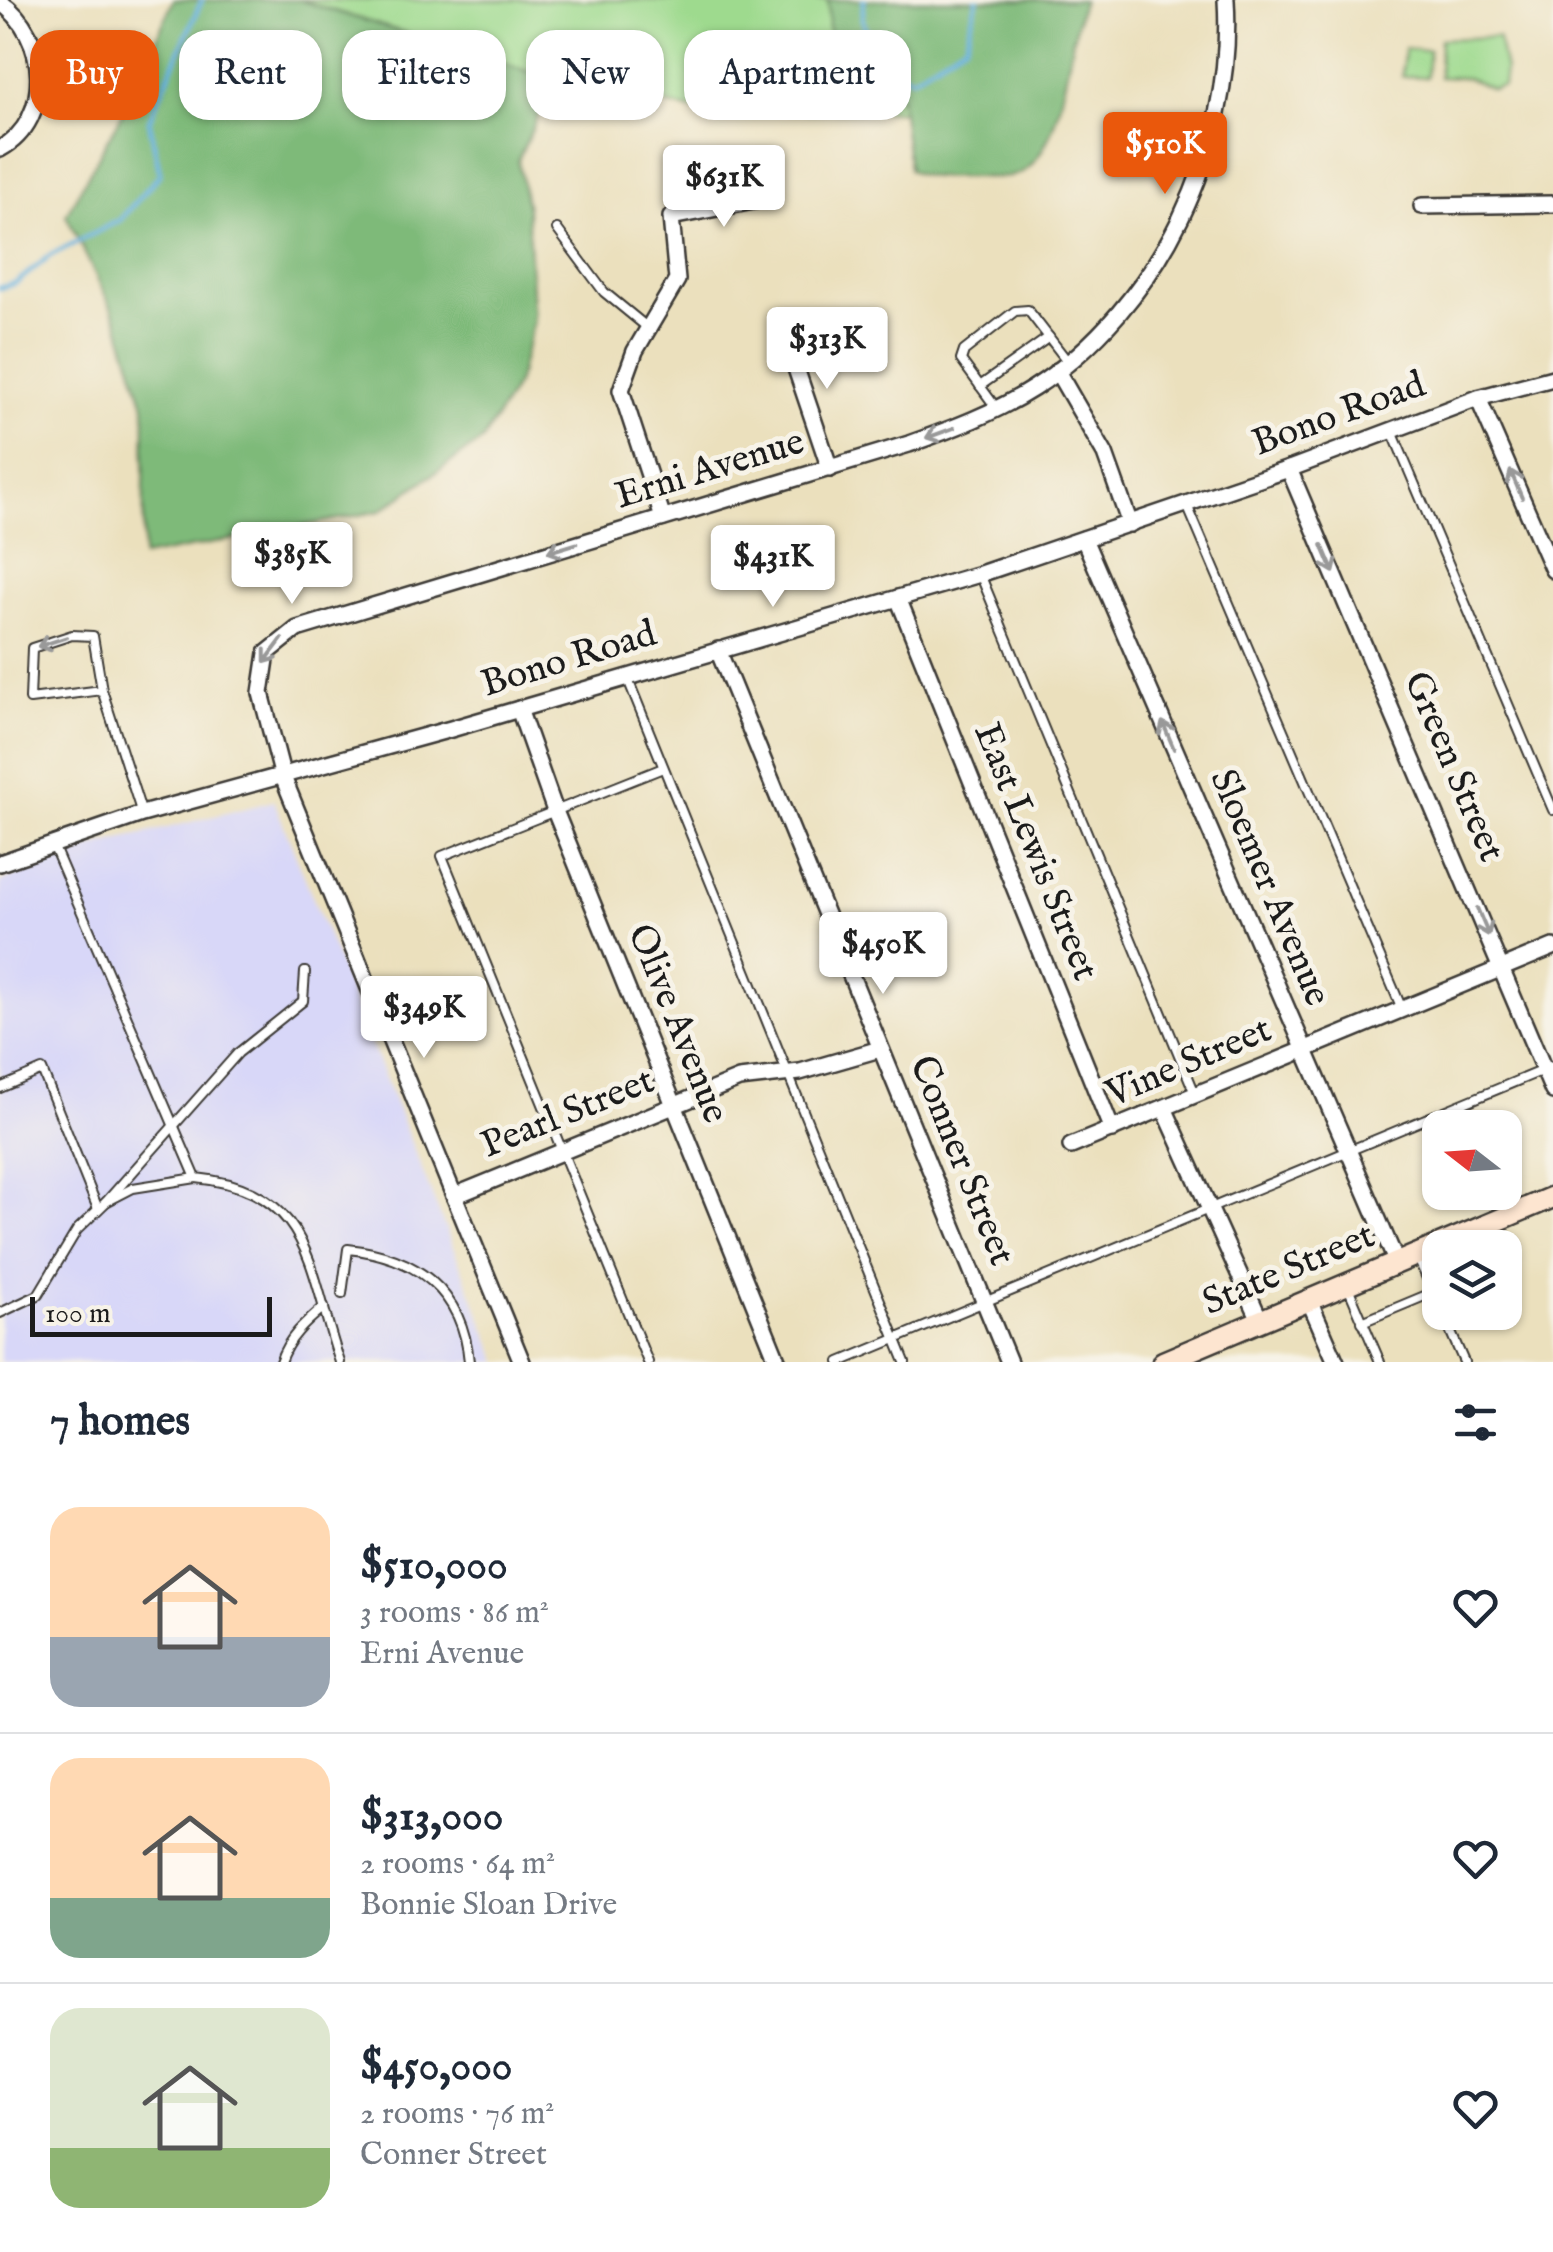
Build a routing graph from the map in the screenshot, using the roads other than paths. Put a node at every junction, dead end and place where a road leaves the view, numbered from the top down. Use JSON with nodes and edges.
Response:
{"nodes":[{"id":1,"x":1226,"y":0,"type":"edge"},
{"id":2,"x":0,"y":2,"type":"edge"},
{"id":3,"x":0,"y":148,"type":"edge"},
{"id":4,"x":769,"y":198,"type":"dead end"},
{"id":5,"x":1553,"y":204,"type":"edge"},
{"id":6,"x":1422,"y":206,"type":"dead end"},
{"id":7,"x":557,"y":228,"type":"dead end"},
{"id":8,"x":648,"y":328,"type":"junction"},
{"id":9,"x":783,"y":330,"type":"dead end"},
{"id":10,"x":1050,"y":337,"type":"junction"},
{"id":11,"x":1062,"y":367,"type":"junction"},
{"id":12,"x":1553,"y":378,"type":"edge"},
{"id":13,"x":980,"y":386,"type":"junction"},
{"id":14,"x":1478,"y":398,"type":"junction"},
{"id":15,"x":997,"y":409,"type":"junction"},
{"id":16,"x":1392,"y":430,"type":"junction"},
{"id":17,"x":830,"y":469,"type":"junction"},
{"id":18,"x":1289,"y":469,"type":"junction"},
{"id":19,"x":1187,"y":504,"type":"junction"},
{"id":20,"x":663,"y":518,"type":"junction"},
{"id":21,"x":1130,"y":524,"type":"junction"},
{"id":22,"x":1084,"y":539,"type":"junction"},
{"id":23,"x":1553,"y":570,"type":"edge"},
{"id":24,"x":980,"y":574,"type":"junction"},
{"id":25,"x":898,"y":598,"type":"junction"},
{"id":26,"x":718,"y":650,"type":"junction"},
{"id":27,"x":626,"y":677,"type":"junction"},
{"id":28,"x":102,"y":690,"type":"junction"},
{"id":29,"x":519,"y":709,"type":"junction"},
{"id":30,"x":662,"y":768,"type":"junction"},
{"id":31,"x":284,"y":777,"type":"junction"},
{"id":32,"x":556,"y":810,"type":"junction"},
{"id":33,"x":1553,"y":810,"type":"edge"},
{"id":34,"x":142,"y":814,"type":"junction"},
{"id":35,"x":52,"y":842,"type":"junction"},
{"id":36,"x":0,"y":863,"type":"edge"},
{"id":37,"x":1553,"y":948,"type":"edge"},
{"id":38,"x":1502,"y":968,"type":"junction"},
{"id":39,"x":305,"y":972,"type":"dead end"},
{"id":40,"x":1402,"y":1009,"type":"junction"},
{"id":41,"x":880,"y":1049,"type":"junction"},
{"id":42,"x":1303,"y":1050,"type":"junction"},
{"id":43,"x":1548,"y":1067,"type":"edge"},
{"id":44,"x":784,"y":1072,"type":"junction"},
{"id":45,"x":0,"y":1088,"type":"edge"},
{"id":46,"x":1553,"y":1091,"type":"edge"},
{"id":47,"x":1196,"y":1096,"type":"junction"},
{"id":48,"x":676,"y":1105,"type":"junction"},
{"id":49,"x":1165,"y":1110,"type":"junction"},
{"id":50,"x":170,"y":1124,"type":"junction"},
{"id":51,"x":1112,"y":1130,"type":"junction"},
{"id":52,"x":1071,"y":1146,"type":"dead end"},
{"id":53,"x":1346,"y":1151,"type":"junction"},
{"id":54,"x":562,"y":1152,"type":"junction"},
{"id":55,"x":196,"y":1178,"type":"junction"},
{"id":56,"x":454,"y":1196,"type":"junction"},
{"id":57,"x":1553,"y":1197,"type":"edge"},
{"id":58,"x":106,"y":1202,"type":"junction"},
{"id":59,"x":1209,"y":1208,"type":"junction"},
{"id":60,"x":98,"y":1209,"type":"junction"},
{"id":61,"x":1406,"y":1258,"type":"junction"},
{"id":62,"x":1422,"y":1277,"type":"edge"},
{"id":63,"x":1346,"y":1283,"type":"junction"},
{"id":64,"x":342,"y":1294,"type":"dead end"},
{"id":65,"x":1422,"y":1297,"type":"edge"},
{"id":66,"x":1308,"y":1300,"type":"junction"},
{"id":67,"x":984,"y":1302,"type":"junction"},
{"id":68,"x":324,"y":1307,"type":"junction"},
{"id":69,"x":0,"y":1313,"type":"edge"},
{"id":70,"x":1260,"y":1320,"type":"junction"},
{"id":71,"x":1362,"y":1322,"type":"junction"},
{"id":72,"x":1450,"y":1330,"type":"edge"},
{"id":73,"x":896,"y":1339,"type":"junction"},
{"id":74,"x":280,"y":1362,"type":"edge"},
{"id":75,"x":340,"y":1362,"type":"edge"},
{"id":76,"x":470,"y":1362,"type":"edge"},
{"id":77,"x":522,"y":1362,"type":"edge"},
{"id":78,"x":648,"y":1362,"type":"edge"},
{"id":79,"x":778,"y":1362,"type":"edge"},
{"id":80,"x":840,"y":1362,"type":"edge"},
{"id":81,"x":905,"y":1362,"type":"edge"},
{"id":82,"x":1010,"y":1362,"type":"edge"},
{"id":83,"x":1163,"y":1362,"type":"edge"},
{"id":84,"x":1336,"y":1362,"type":"edge"},
{"id":85,"x":1380,"y":1362,"type":"edge"},
{"id":86,"x":1464,"y":1362,"type":"edge"}],
"edges":[{"from":1,"to":11,"type":"street","name":"Erni Avenue"},
{"from":2,"to":3,"type":"street"},
{"from":4,"to":8,"type":"street"},
{"from":5,"to":6,"type":"street"},
{"from":7,"to":8,"type":"lane"},
{"from":8,"to":20,"type":"street"},
{"from":9,"to":17,"type":"street"},
{"from":10,"to":11,"type":"lane"},
{"from":10,"to":13,"type":"lane"},
{"from":10,"to":13,"type":"lane"},
{"from":11,"to":15,"type":"street","name":"Erni Avenue"},
{"from":11,"to":21,"type":"street"},
{"from":12,"to":14,"type":"street","name":"Bono Road"},
{"from":13,"to":15,"type":"lane"},
{"from":14,"to":16,"type":"street","name":"Bono Road"},
{"from":23,"to":14,"type":"street","one_way":true},
{"from":15,"to":17,"type":"street","name":"Erni Avenue","one_way":true},
{"from":16,"to":18,"type":"street","name":"Bono Road"},
{"from":16,"to":33,"type":"lane"},
{"from":17,"to":20,"type":"street","name":"Erni Avenue"},
{"from":18,"to":19,"type":"street","name":"Bono Road"},
{"from":18,"to":38,"type":"street","name":"Green Street","one_way":true},
{"from":19,"to":21,"type":"street","name":"Bono Road"},
{"from":19,"to":40,"type":"lane"},
{"from":20,"to":31,"type":"street","name":"Erni Avenue","one_way":true},
{"from":21,"to":22,"type":"street","name":"Bono Road"},
{"from":22,"to":24,"type":"street","name":"Bono Road"},
{"from":42,"to":22,"type":"street","name":"Sloemer Avenue","one_way":true},
{"from":24,"to":25,"type":"street","name":"Bono Road"},
{"from":24,"to":47,"type":"lane"},
{"from":25,"to":26,"type":"street","name":"Bono Road"},
{"from":25,"to":51,"type":"street","name":"East Lewis Street"},
{"from":26,"to":27,"type":"street","name":"Bono Road"},
{"from":26,"to":41,"type":"street","name":"Conner Street"},
{"from":27,"to":29,"type":"street","name":"Bono Road"},
{"from":27,"to":30,"type":"lane"},
{"from":28,"to":28,"type":"lane","one_way":true},
{"from":28,"to":34,"type":"lane"},
{"from":29,"to":31,"type":"street","name":"Bono Road"},
{"from":29,"to":32,"type":"street","name":"Olive Avenue"},
{"from":30,"to":32,"type":"lane"},
{"from":30,"to":44,"type":"lane"},
{"from":31,"to":34,"type":"street","name":"Bono Road"},
{"from":31,"to":56,"type":"street","name":"Erni Avenue"},
{"from":32,"to":48,"type":"street","name":"Olive Avenue"},
{"from":32,"to":54,"type":"lane"},
{"from":34,"to":35,"type":"street","name":"Bono Road"},
{"from":35,"to":36,"type":"street","name":"Bono Road"},
{"from":35,"to":50,"type":"lane"},
{"from":37,"to":38,"type":"street","name":"Vine Street"},
{"from":38,"to":40,"type":"street","name":"Vine Street"},
{"from":38,"to":43,"type":"street","name":"Green Street"},
{"from":39,"to":50,"type":"lane"},
{"from":40,"to":42,"type":"street","name":"Vine Street"},
{"from":41,"to":44,"type":"street","name":"Pearl Street"},
{"from":41,"to":67,"type":"street","name":"Conner Street"},
{"from":42,"to":47,"type":"street","name":"Vine Street"},
{"from":42,"to":53,"type":"street","name":"Sloemer Avenue"},
{"from":43,"to":46,"type":"street","name":"Green Street"},
{"from":43,"to":53,"type":"lane"},
{"from":44,"to":48,"type":"street","name":"Pearl Street"},
{"from":44,"to":73,"type":"lane"},
{"from":45,"to":60,"type":"lane"},
{"from":47,"to":49,"type":"street","name":"Vine Street"},
{"from":48,"to":54,"type":"street","name":"Pearl Street"},
{"from":48,"to":79,"type":"street","name":"Olive Avenue"},
{"from":49,"to":51,"type":"street","name":"Vine Street"},
{"from":49,"to":59,"type":"street"},
{"from":50,"to":55,"type":"lane"},
{"from":50,"to":58,"type":"lane"},
{"from":51,"to":52,"type":"street","name":"Vine Street"},
{"from":53,"to":59,"type":"lane"},
{"from":53,"to":61,"type":"street","name":"Sloemer Avenue"},
{"from":54,"to":56,"type":"street","name":"Pearl Street"},
{"from":54,"to":78,"type":"lane"},
{"from":55,"to":58,"type":"lane"},
{"from":55,"to":68,"type":"lane"},
{"from":56,"to":77,"type":"street","name":"Erni Avenue"},
{"from":57,"to":61,"type":"main road","name":"State Street"},
{"from":58,"to":60,"type":"lane"},
{"from":59,"to":67,"type":"lane"},
{"from":59,"to":70,"type":"street"},
{"from":60,"to":69,"type":"lane"},
{"from":61,"to":62,"type":"lane"},
{"from":61,"to":63,"type":"main road","name":"State Street"},
{"from":63,"to":66,"type":"main road","name":"State Street"},
{"from":63,"to":71,"type":"lane"},
{"from":64,"to":76,"type":"lane"},
{"from":65,"to":71,"type":"lane"},
{"from":66,"to":70,"type":"main road","name":"State Street"},
{"from":66,"to":84,"type":"street"},
{"from":67,"to":73,"type":"lane"},
{"from":67,"to":82,"type":"street","name":"Conner Street"},
{"from":68,"to":74,"type":"lane"},
{"from":68,"to":75,"type":"lane"},
{"from":70,"to":83,"type":"main road","name":"State Street"},
{"from":71,"to":85,"type":"lane"},
{"from":72,"to":86,"type":"lane"},
{"from":73,"to":80,"type":"lane"},
{"from":73,"to":81,"type":"lane"}]}
